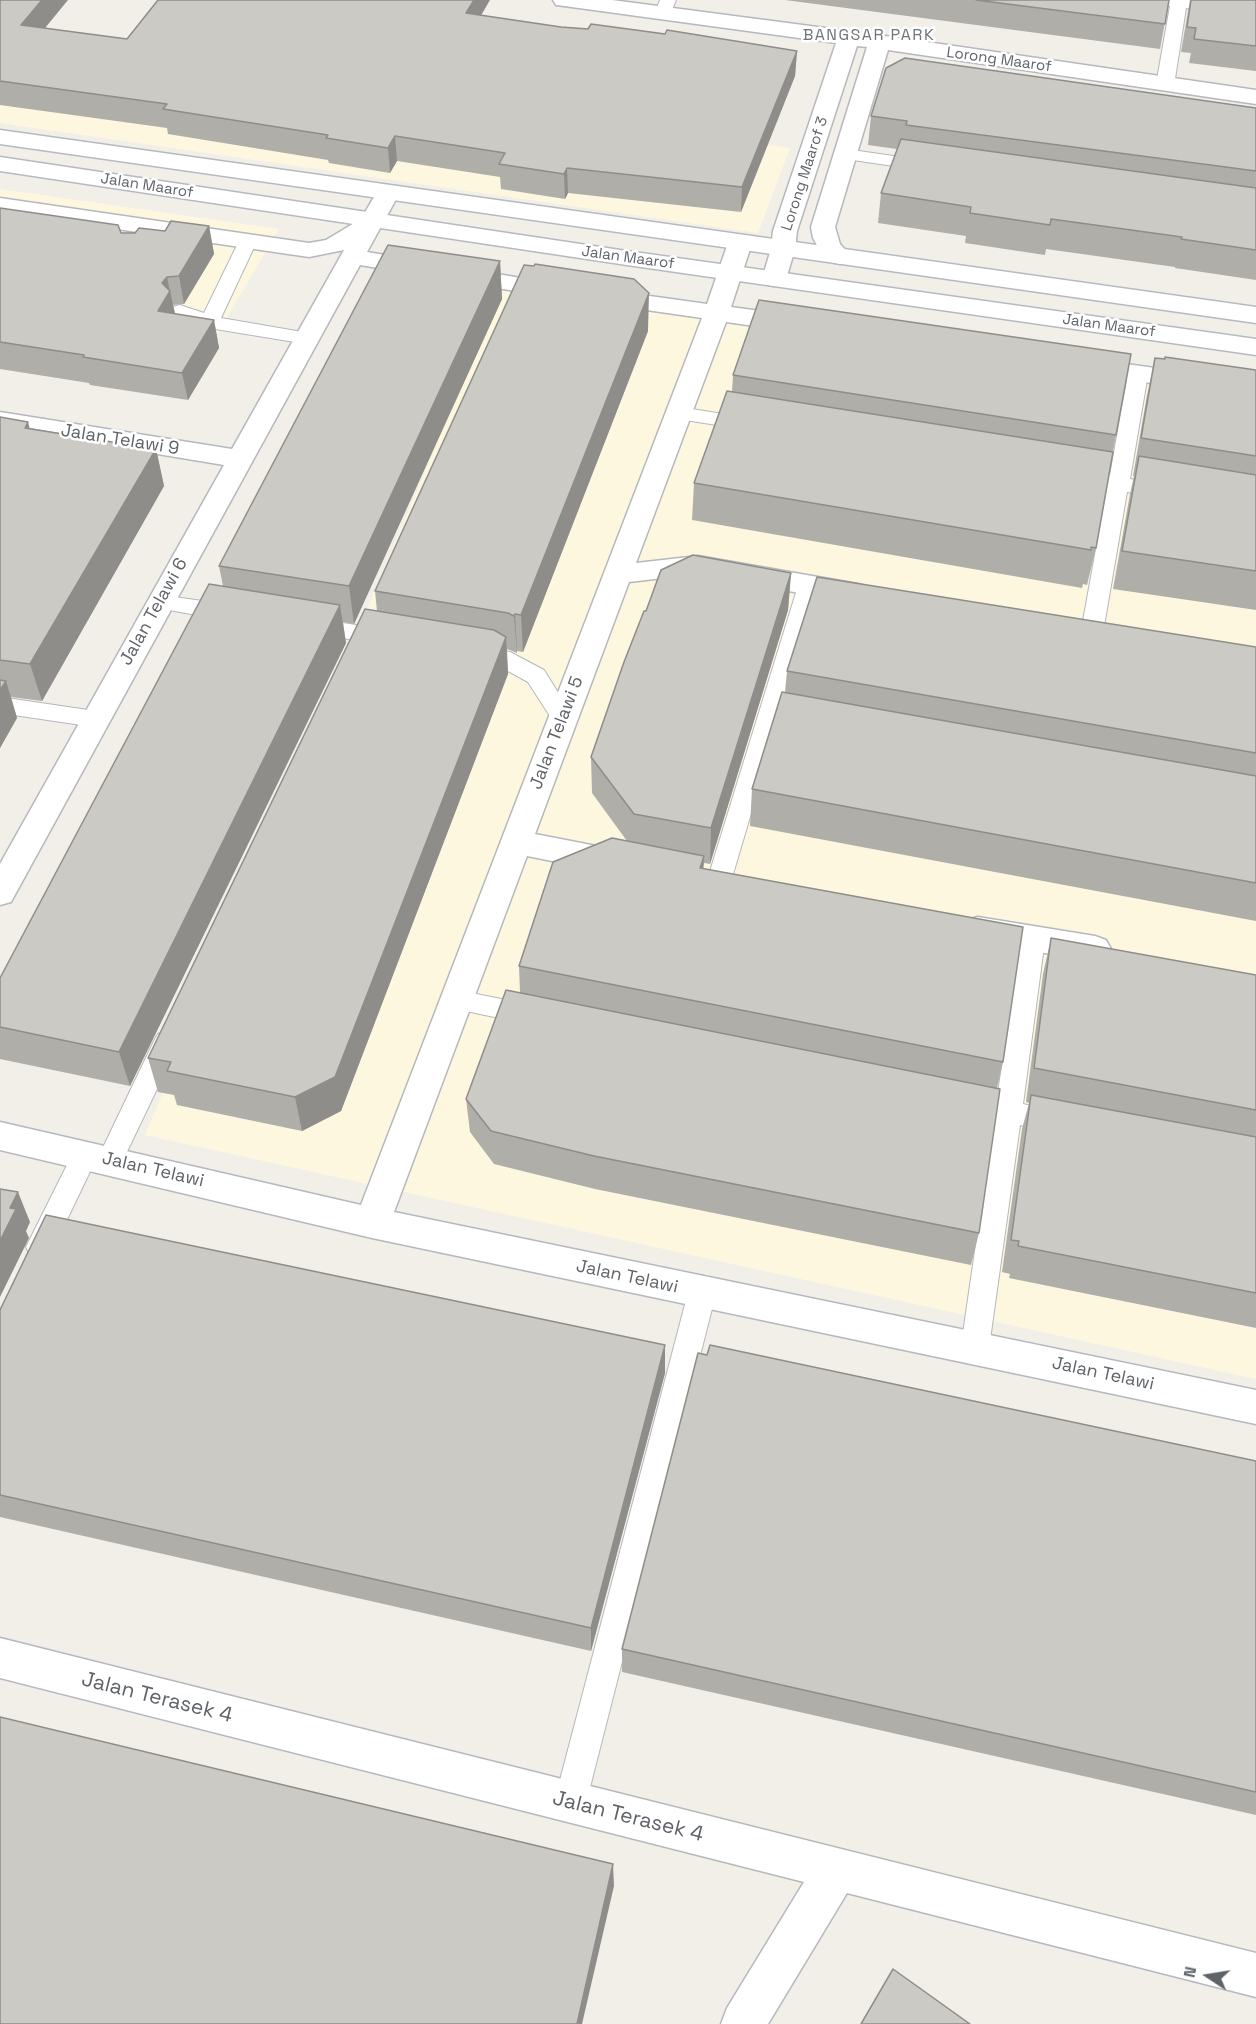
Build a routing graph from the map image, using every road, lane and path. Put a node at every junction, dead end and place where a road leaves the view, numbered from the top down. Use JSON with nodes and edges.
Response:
{"nodes":[{"id":1,"x":564,"y":0,"type":"edge"},
{"id":2,"x":1174,"y":1,"type":"edge"},
{"id":3,"x":665,"y":7,"type":"edge"},
{"id":4,"x":1256,"y":12,"type":"edge"},
{"id":5,"x":848,"y":38,"type":"junction"},
{"id":6,"x":879,"y":42,"type":"junction"},
{"id":7,"x":1166,"y":85,"type":"junction"},
{"id":8,"x":1256,"y":97,"type":"edge"},
{"id":9,"x":0,"y":136,"type":"edge"},
{"id":10,"x":845,"y":154,"type":"junction"},
{"id":11,"x":0,"y":164,"type":"edge"},
{"id":12,"x":941,"y":167,"type":"edge"},
{"id":13,"x":388,"y":192,"type":"junction"},
{"id":14,"x":0,"y":205,"type":"edge"},
{"id":15,"x":375,"y":220,"type":"junction"},
{"id":16,"x":248,"y":241,"type":"junction"},
{"id":17,"x":740,"y":243,"type":"junction"},
{"id":18,"x":783,"y":249,"type":"junction"},
{"id":19,"x":309,"y":250,"type":"junction"},
{"id":20,"x":353,"y":257,"type":"junction"},
{"id":21,"x":840,"y":257,"type":"junction"},
{"id":22,"x":731,"y":272,"type":"junction"},
{"id":23,"x":774,"y":279,"type":"junction"},
{"id":24,"x":180,"y":311,"type":"dead end"},
{"id":25,"x":717,"y":312,"type":"junction"},
{"id":26,"x":1256,"y":315,"type":"edge"},
{"id":27,"x":209,"y":322,"type":"junction"},
{"id":28,"x":822,"y":328,"type":"edge"},
{"id":29,"x":310,"y":335,"type":"junction"},
{"id":30,"x":1256,"y":346,"type":"edge"},
{"id":31,"x":1056,"y":362,"type":"edge"},
{"id":32,"x":1138,"y":374,"type":"junction"},
{"id":33,"x":1256,"y":390,"type":"edge"},
{"id":34,"x":679,"y":413,"type":"junction"},
{"id":35,"x":0,"y":420,"type":"edge"},
{"id":36,"x":771,"y":428,"type":"edge"},
{"id":37,"x":240,"y":459,"type":"junction"},
{"id":38,"x":1049,"y":472,"type":"edge"},
{"id":39,"x":1118,"y":483,"type":"junction"},
{"id":40,"x":1187,"y":494,"type":"edge"},
{"id":41,"x":618,"y":574,"type":"junction"},
{"id":42,"x":809,"y":586,"type":"junction"},
{"id":43,"x":880,"y":597,"type":"edge"},
{"id":44,"x":160,"y":602,"type":"junction"},
{"id":45,"x":373,"y":612,"type":"edge"},
{"id":46,"x":250,"y":616,"type":"edge"},
{"id":47,"x":296,"y":624,"type":"edge"},
{"id":48,"x":1092,"y":632,"type":"edge"},
{"id":49,"x":363,"y":634,"type":"junction"},
{"id":50,"x":410,"y":642,"type":"edge"},
{"id":51,"x":456,"y":650,"type":"edge"},
{"id":52,"x":353,"y":656,"type":"edge"},
{"id":53,"x":0,"y":705,"type":"edge"},
{"id":54,"x":768,"y":716,"type":"junction"},
{"id":55,"x":562,"y":718,"type":"junction"},
{"id":56,"x":95,"y":719,"type":"junction"},
{"id":57,"x":826,"y":727,"type":"edge"},
{"id":58,"x":516,"y":842,"type":"junction"},
{"id":59,"x":640,"y":866,"type":"edge"},
{"id":60,"x":686,"y":875,"type":"edge"},
{"id":61,"x":731,"y":884,"type":"joint"},
{"id":62,"x":0,"y":893,"type":"edge"},
{"id":63,"x":952,"y":924,"type":"edge"},
{"id":64,"x":1033,"y":939,"type":"junction"},
{"id":65,"x":1127,"y":955,"type":"edge"},
{"id":66,"x":456,"y":1000,"type":"junction"},
{"id":67,"x":177,"y":1020,"type":"edge"},
{"id":68,"x":560,"y":1021,"type":"edge"},
{"id":69,"x":941,"y":1099,"type":"edge"},
{"id":70,"x":1010,"y":1113,"type":"junction"},
{"id":71,"x":1080,"y":1127,"type":"edge"},
{"id":72,"x":0,"y":1136,"type":"edge"},
{"id":73,"x":98,"y":1157,"type":"junction"},
{"id":74,"x":372,"y":1223,"type":"junction"},
{"id":75,"x":30,"y":1268,"type":"edge"},
{"id":76,"x":702,"y":1293,"type":"junction"},
{"id":77,"x":975,"y":1347,"type":"junction"},
{"id":78,"x":1256,"y":1407,"type":"edge"},
{"id":79,"x":0,"y":1658,"type":"edge"},
{"id":80,"x":570,"y":1803,"type":"junction"},
{"id":81,"x":837,"y":1869,"type":"junction"},
{"id":82,"x":1256,"y":1975,"type":"edge"},
{"id":83,"x":743,"y":2024,"type":"edge"}],
"edges":[{"from":1,"to":3,"type":"street","name":"Lorong Maarof"},
{"from":2,"to":4,"type":"lane"},
{"from":2,"to":7,"type":"lane"},
{"from":3,"to":5,"type":"street","name":"Lorong Maarof"},
{"from":5,"to":6,"type":"street","name":"Lorong Maarof"},
{"from":5,"to":18,"type":"street","name":"Lorong Maarof 3"},
{"from":6,"to":7,"type":"street","name":"Lorong Maarof"},
{"from":6,"to":10,"type":"street","name":"Lorong Maarof 3"},
{"from":7,"to":8,"type":"street","name":"Lorong Maarof"},
{"from":9,"to":13,"type":"street","name":"Jalan Maarof"},
{"from":10,"to":12,"type":"lane"},
{"from":10,"to":21,"type":"street","name":"Lorong Maarof 3"},
{"from":11,"to":15,"type":"street","name":"Jalan Maarof"},
{"from":13,"to":15,"type":"street","name":"Jalan Telawi 6"},
{"from":13,"to":17,"type":"street","name":"Jalan Maarof"},
{"from":14,"to":16,"type":"street"},
{"from":15,"to":19,"type":"street"},
{"from":15,"to":20,"type":"street","name":"Jalan Telawi 6"},
{"from":15,"to":22,"type":"street","name":"Jalan Maarof"},
{"from":16,"to":19,"type":"street"},
{"from":16,"to":27,"type":"lane"},
{"from":17,"to":18,"type":"street","name":"Jalan Maarof"},
{"from":17,"to":22,"type":"street","name":"Jalan Telawi 5"},
{"from":18,"to":21,"type":"street","name":"Jalan Maarof"},
{"from":18,"to":23,"type":"street","name":"Lorong Maarof 3"},
{"from":19,"to":29,"type":"street","name":"Jalan Telawi 6"},
{"from":20,"to":25,"type":"street"},
{"from":20,"to":29,"type":"street","name":"Jalan Telawi 6"},
{"from":21,"to":26,"type":"street","name":"Jalan Maarof"},
{"from":22,"to":23,"type":"street","name":"Jalan Maarof"},
{"from":22,"to":25,"type":"street","name":"Jalan Telawi 5"},
{"from":23,"to":30,"type":"street","name":"Jalan Maarof"},
{"from":24,"to":27,"type":"lane"},
{"from":25,"to":28,"type":"street"},
{"from":25,"to":34,"type":"street","name":"Jalan Telawi 5"},
{"from":27,"to":29,"type":"lane"},
{"from":29,"to":37,"type":"street","name":"Jalan Telawi 6"},
{"from":31,"to":32,"type":"street"},
{"from":32,"to":33,"type":"street"},
{"from":32,"to":39,"type":"lane"},
{"from":34,"to":36,"type":"lane"},
{"from":34,"to":41,"type":"street","name":"Jalan Telawi 5"},
{"from":35,"to":37,"type":"street","name":"Jalan Telawi 9"},
{"from":37,"to":44,"type":"street","name":"Jalan Telawi 6"},
{"from":38,"to":39,"type":"lane"},
{"from":39,"to":40,"type":"lane"},
{"from":39,"to":48,"type":"lane"},
{"from":41,"to":42,"type":"street"},
{"from":41,"to":55,"type":"street","name":"Jalan Telawi 5"},
{"from":42,"to":43,"type":"street"},
{"from":42,"to":54,"type":"lane"},
{"from":44,"to":46,"type":"lane"},
{"from":44,"to":56,"type":"street","name":"Jalan Telawi 6"},
{"from":45,"to":49,"type":"lane"},
{"from":47,"to":49,"type":"lane"},
{"from":49,"to":50,"type":"lane"},
{"from":49,"to":52,"type":"lane"},
{"from":51,"to":55,"type":"lane"},
{"from":53,"to":56,"type":"lane"},
{"from":54,"to":57,"type":"lane"},
{"from":54,"to":61,"type":"lane"},
{"from":55,"to":58,"type":"street","name":"Jalan Telawi 5"},
{"from":56,"to":62,"type":"street","name":"Jalan Telawi 6"},
{"from":58,"to":59,"type":"street"},
{"from":58,"to":66,"type":"street","name":"Jalan Telawi 5"},
{"from":60,"to":61,"type":"street"},
{"from":63,"to":64,"type":"street"},
{"from":64,"to":65,"type":"street"},
{"from":64,"to":70,"type":"lane"},
{"from":66,"to":68,"type":"lane"},
{"from":66,"to":74,"type":"street","name":"Jalan Telawi 5"},
{"from":67,"to":73,"type":"lane"},
{"from":69,"to":70,"type":"lane"},
{"from":70,"to":71,"type":"lane"},
{"from":70,"to":77,"type":"lane"},
{"from":72,"to":73,"type":"street","name":"Jalan Telawi"},
{"from":73,"to":74,"type":"street","name":"Jalan Telawi"},
{"from":73,"to":75,"type":"lane"},
{"from":74,"to":76,"type":"street","name":"Jalan Telawi"},
{"from":76,"to":77,"type":"street","name":"Jalan Telawi"},
{"from":76,"to":80,"type":"lane"},
{"from":77,"to":78,"type":"street","name":"Jalan Telawi"},
{"from":79,"to":80,"type":"street","name":"Jalan Terasek 4"},
{"from":80,"to":81,"type":"street","name":"Jalan Terasek 4"},
{"from":81,"to":82,"type":"street","name":"Jalan Terasek 4"},
{"from":81,"to":83,"type":"street"}]}
